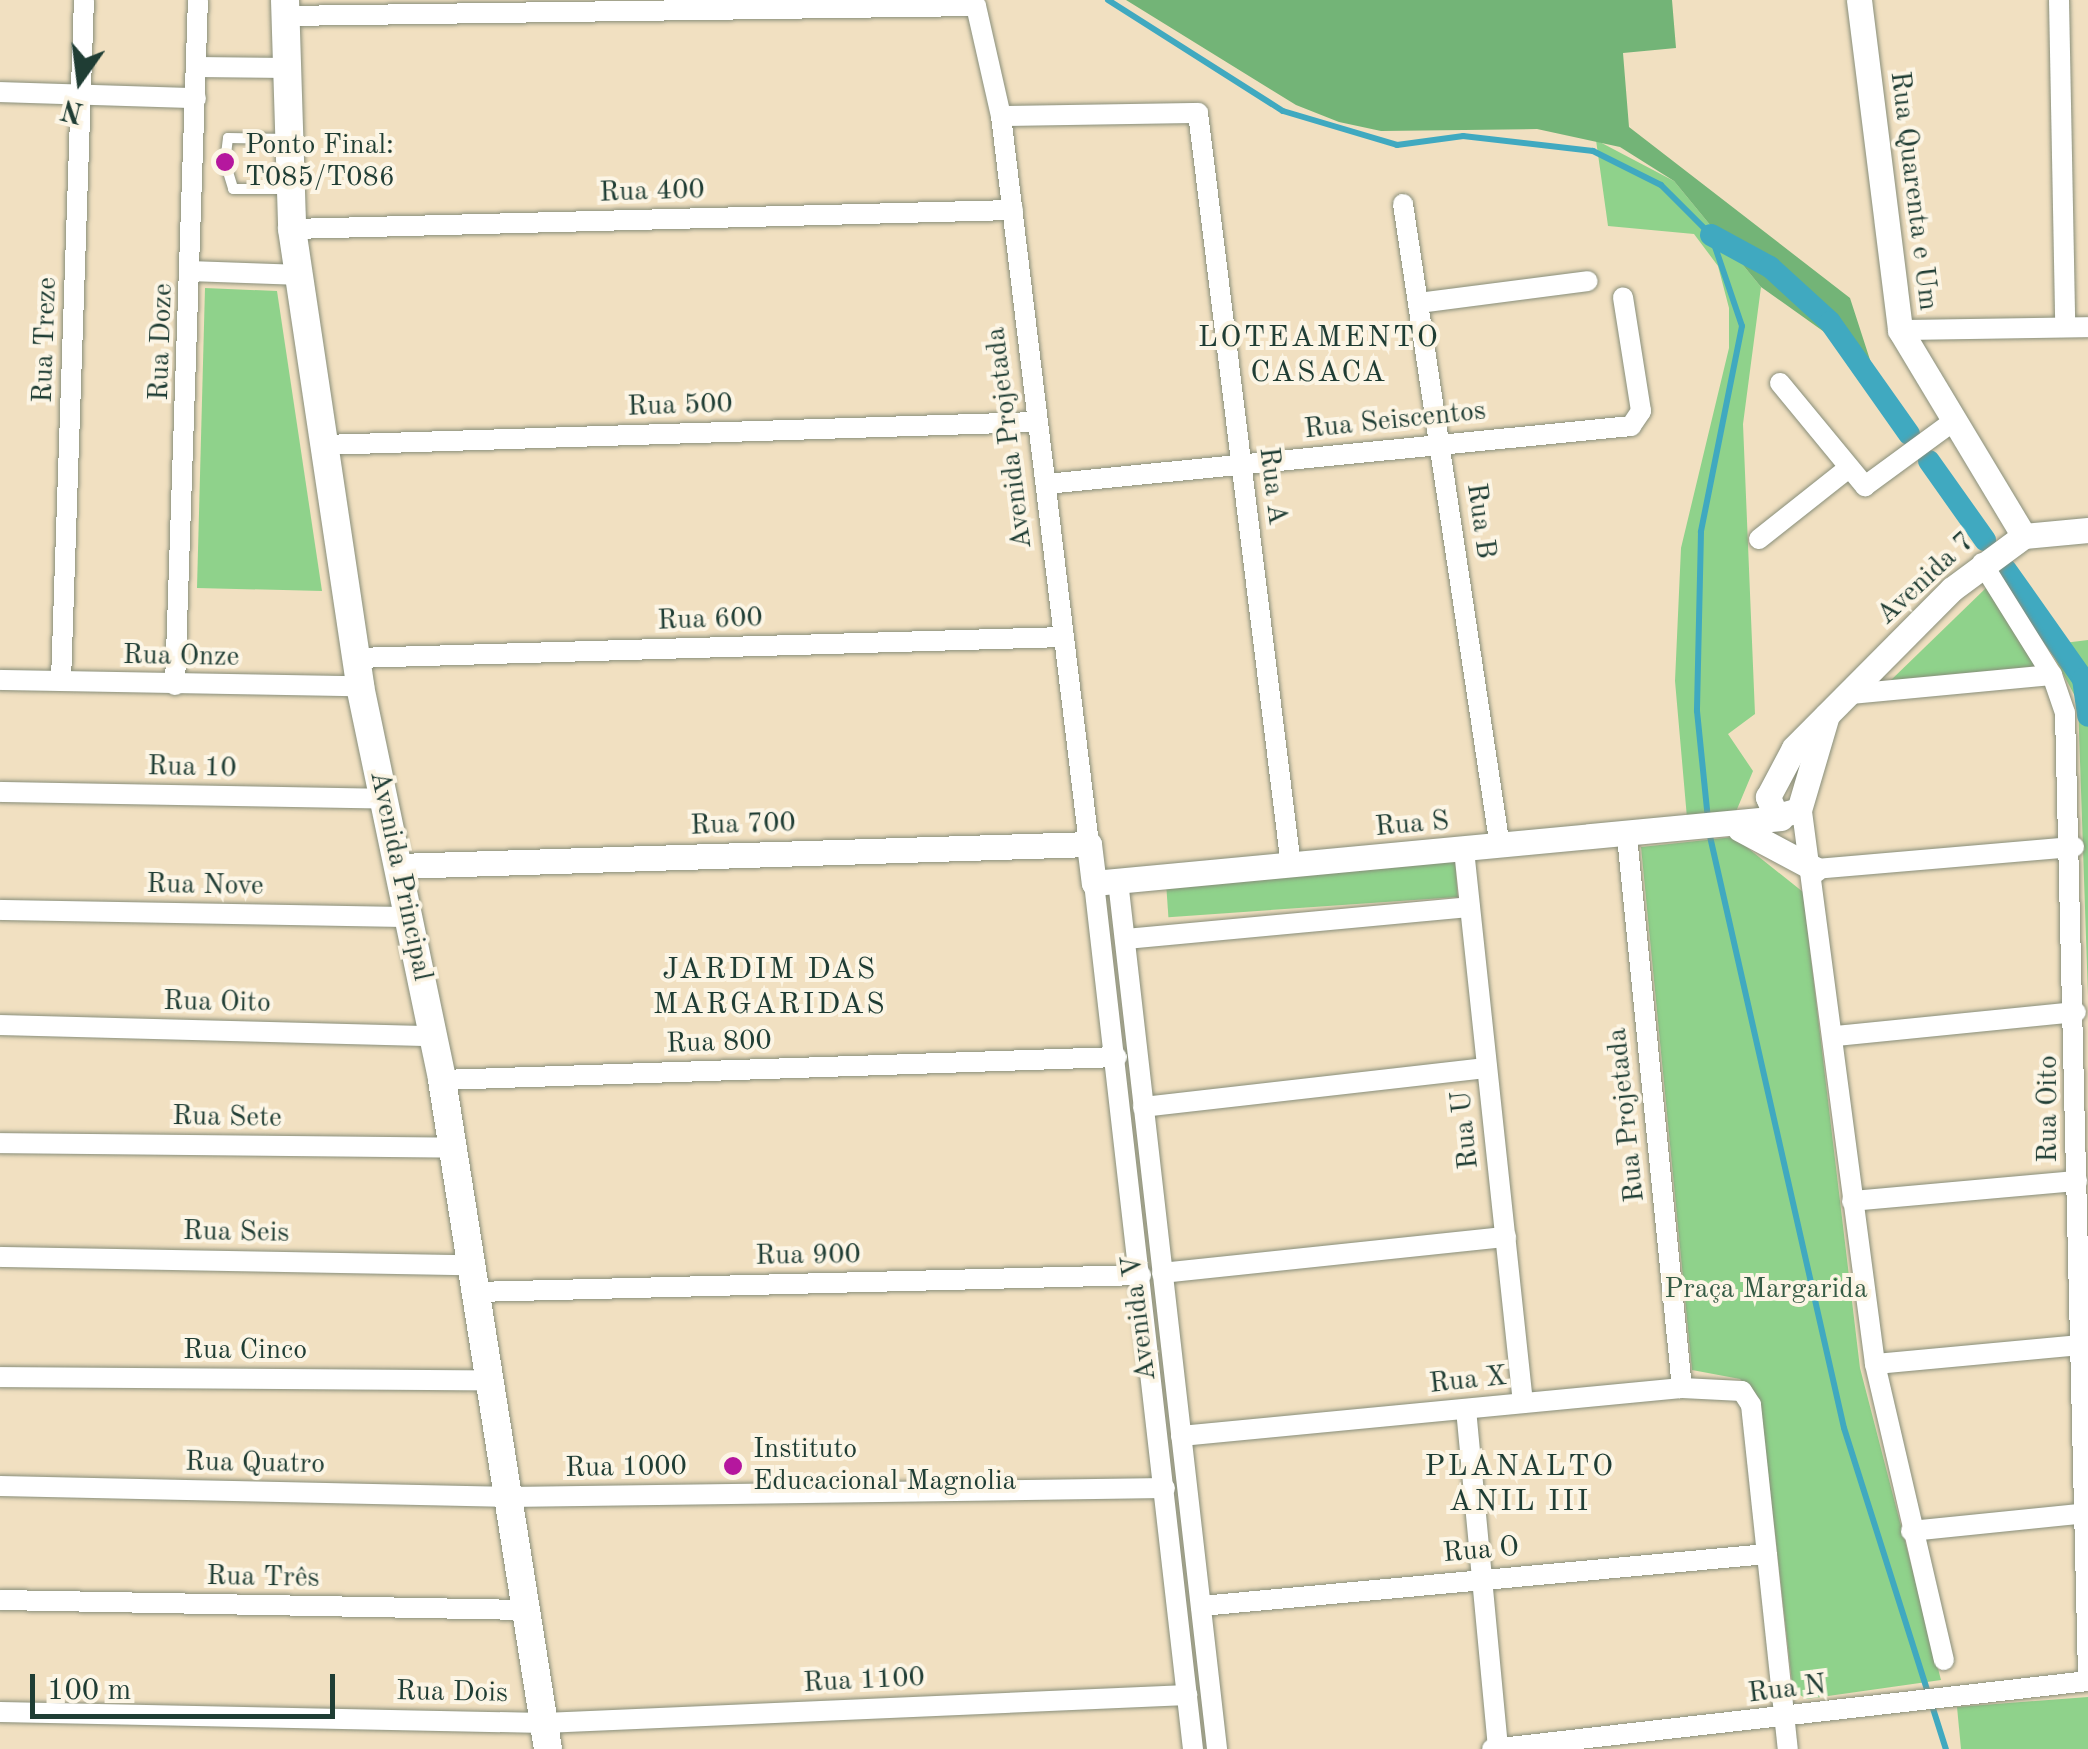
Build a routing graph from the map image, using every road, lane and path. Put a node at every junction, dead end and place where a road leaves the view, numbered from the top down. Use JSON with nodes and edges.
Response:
{"nodes":[{"id":1,"x":84,"y":0,"type":"edge"},
{"id":2,"x":198,"y":0,"type":"edge"},
{"id":3,"x":1860,"y":0,"type":"edge"},
{"id":4,"x":2059,"y":0,"type":"edge"},
{"id":5,"x":959,"y":1,"type":"edge"},
{"id":6,"x":285,"y":8,"type":"edge"},
{"id":7,"x":196,"y":67,"type":"junction"},
{"id":8,"x":287,"y":68,"type":"junction"},
{"id":9,"x":0,"y":92,"type":"edge"},
{"id":10,"x":82,"y":95,"type":"junction"},
{"id":11,"x":196,"y":98,"type":"junction"},
{"id":12,"x":1001,"y":116,"type":"junction"},
{"id":13,"x":289,"y":139,"type":"junction"},
{"id":14,"x":291,"y":189,"type":"junction"},
{"id":15,"x":1403,"y":204,"type":"dead end"},
{"id":16,"x":1012,"y":210,"type":"junction"},
{"id":17,"x":292,"y":229,"type":"junction"},
{"id":18,"x":192,"y":272,"type":"junction"},
{"id":19,"x":299,"y":275,"type":"junction"},
{"id":20,"x":1588,"y":281,"type":"dead end"},
{"id":21,"x":1623,"y":297,"type":"dead end"},
{"id":22,"x":1419,"y":303,"type":"junction"},
{"id":23,"x":2065,"y":327,"type":"junction"},
{"id":24,"x":2088,"y":327,"type":"edge"},
{"id":25,"x":1900,"y":330,"type":"junction"},
{"id":26,"x":1780,"y":382,"type":"dead end"},
{"id":27,"x":1038,"y":422,"type":"junction"},
{"id":28,"x":1951,"y":423,"type":"junction"},
{"id":29,"x":1441,"y":444,"type":"junction"},
{"id":30,"x":324,"y":445,"type":"junction"},
{"id":31,"x":1242,"y":464,"type":"junction"},
{"id":32,"x":1846,"y":470,"type":"junction"},
{"id":33,"x":1046,"y":484,"type":"junction"},
{"id":34,"x":2088,"y":530,"type":"edge"},
{"id":35,"x":2024,"y":536,"type":"junction"},
{"id":36,"x":1759,"y":540,"type":"dead end"},
{"id":37,"x":1982,"y":563,"type":"junction"},
{"id":38,"x":1064,"y":637,"type":"junction"},
{"id":39,"x":358,"y":672,"type":"junction"},
{"id":40,"x":2052,"y":675,"type":"junction"},
{"id":41,"x":0,"y":680,"type":"edge"},
{"id":42,"x":61,"y":681,"type":"junction"},
{"id":43,"x":176,"y":685,"type":"junction"},
{"id":44,"x":1850,"y":694,"type":"junction"},
{"id":45,"x":0,"y":792,"type":"edge"},
{"id":46,"x":384,"y":799,"type":"junction"},
{"id":47,"x":1785,"y":805,"type":"junction"},
{"id":48,"x":1730,"y":828,"type":"junction"},
{"id":49,"x":1627,"y":836,"type":"junction"},
{"id":50,"x":1090,"y":844,"type":"junction"},
{"id":51,"x":1500,"y":847,"type":"junction"},
{"id":52,"x":2074,"y":847,"type":"junction"},
{"id":53,"x":1464,"y":850,"type":"junction"},
{"id":54,"x":398,"y":866,"type":"junction"},
{"id":55,"x":1292,"y":866,"type":"junction"},
{"id":56,"x":1815,"y":869,"type":"junction"},
{"id":57,"x":1106,"y":882,"type":"junction"},
{"id":58,"x":1470,"y":907,"type":"junction"},
{"id":59,"x":0,"y":910,"type":"edge"},
{"id":60,"x":408,"y":916,"type":"junction"},
{"id":61,"x":1125,"y":939,"type":"junction"},
{"id":62,"x":2076,"y":1012,"type":"junction"},
{"id":63,"x":0,"y":1026,"type":"edge"},
{"id":64,"x":433,"y":1036,"type":"junction"},
{"id":65,"x":1836,"y":1036,"type":"junction"},
{"id":66,"x":1117,"y":1058,"type":"junction"},
{"id":67,"x":1487,"y":1068,"type":"junction"},
{"id":68,"x":442,"y":1080,"type":"junction"},
{"id":69,"x":1144,"y":1107,"type":"junction"},
{"id":70,"x":0,"y":1143,"type":"edge"},
{"id":71,"x":453,"y":1148,"type":"junction"},
{"id":72,"x":2077,"y":1180,"type":"junction"},
{"id":73,"x":1852,"y":1202,"type":"junction"},
{"id":74,"x":1506,"y":1238,"type":"junction"},
{"id":75,"x":0,"y":1257,"type":"edge"},
{"id":76,"x":1152,"y":1274,"type":"junction"},
{"id":77,"x":473,"y":1278,"type":"junction"},
{"id":78,"x":2081,"y":1345,"type":"junction"},
{"id":79,"x":1875,"y":1364,"type":"junction"},
{"id":80,"x":0,"y":1376,"type":"edge"},
{"id":81,"x":489,"y":1380,"type":"junction"},
{"id":82,"x":1682,"y":1388,"type":"junction"},
{"id":83,"x":1524,"y":1403,"type":"junction"},
{"id":84,"x":1466,"y":1409,"type":"junction"},
{"id":85,"x":1181,"y":1436,"type":"junction"},
{"id":86,"x":0,"y":1486,"type":"edge"},
{"id":87,"x":1164,"y":1488,"type":"junction"},
{"id":88,"x":508,"y":1498,"type":"junction"},
{"id":89,"x":2080,"y":1514,"type":"junction"},
{"id":90,"x":1911,"y":1531,"type":"junction"},
{"id":91,"x":1767,"y":1554,"type":"junction"},
{"id":92,"x":1482,"y":1578,"type":"junction"},
{"id":93,"x":0,"y":1600,"type":"edge"},
{"id":94,"x":1200,"y":1606,"type":"junction"},
{"id":95,"x":526,"y":1610,"type":"junction"},
{"id":96,"x":1944,"y":1660,"type":"dead end"},
{"id":97,"x":2088,"y":1679,"type":"edge"},
{"id":98,"x":1187,"y":1694,"type":"junction"},
{"id":99,"x":0,"y":1712,"type":"edge"},
{"id":100,"x":1785,"y":1719,"type":"junction"},
{"id":101,"x":546,"y":1736,"type":"edge"},
{"id":102,"x":1193,"y":1749,"type":"edge"},
{"id":103,"x":1217,"y":1749,"type":"edge"},
{"id":104,"x":1496,"y":1749,"type":"edge"},
{"id":105,"x":1788,"y":1749,"type":"edge"}],
"edges":[{"from":1,"to":10,"type":"street","name":"Rua Treze"},
{"from":2,"to":7,"type":"street","name":"Rua Doze"},
{"from":3,"to":25,"type":"street","name":"Rua Quarenta e Um"},
{"from":4,"to":23,"type":"street"},
{"from":5,"to":6,"type":"street"},
{"from":5,"to":12,"type":"street","name":"Avenida Projetada"},
{"from":6,"to":8,"type":"main road","name":"Avenida Principal"},
{"from":7,"to":8,"type":"street"},
{"from":7,"to":11,"type":"street","name":"Rua Doze"},
{"from":8,"to":13,"type":"main road","name":"Avenida Principal"},
{"from":9,"to":10,"type":"street"},
{"from":10,"to":11,"type":"street"},
{"from":10,"to":42,"type":"street","name":"Rua Treze"},
{"from":11,"to":18,"type":"street","name":"Rua Doze"},
{"from":12,"to":16,"type":"street","name":"Avenida Projetada"},
{"from":12,"to":31,"type":"street","name":"Rua A"},
{"from":13,"to":14,"type":"main road","name":"Avenida Principal"},
{"from":13,"to":14,"type":"lane"},
{"from":14,"to":17,"type":"main road","name":"Avenida Principal"},
{"from":15,"to":22,"type":"street","name":"Rua B"},
{"from":16,"to":17,"type":"street","name":"Rua 400"},
{"from":16,"to":27,"type":"street","name":"Avenida Projetada"},
{"from":17,"to":19,"type":"main road","name":"Avenida Principal"},
{"from":18,"to":19,"type":"street"},
{"from":18,"to":43,"type":"street","name":"Rua Doze"},
{"from":19,"to":30,"type":"main road","name":"Avenida Principal"},
{"from":20,"to":22,"type":"street"},
{"from":21,"to":29,"type":"street","name":"Rua Seiscentos"},
{"from":22,"to":29,"type":"street","name":"Rua B"},
{"from":23,"to":24,"type":"street"},
{"from":23,"to":25,"type":"street"},
{"from":25,"to":28,"type":"street","name":"Rua Quarenta e Um"},
{"from":26,"to":32,"type":"street"},
{"from":27,"to":30,"type":"street","name":"Rua 500"},
{"from":27,"to":33,"type":"street","name":"Avenida Projetada"},
{"from":28,"to":32,"type":"street"},
{"from":28,"to":35,"type":"street","name":"Rua Quarenta e Um"},
{"from":29,"to":31,"type":"street","name":"Rua Seiscentos"},
{"from":29,"to":51,"type":"street","name":"Rua B"},
{"from":30,"to":39,"type":"main road","name":"Avenida Principal"},
{"from":31,"to":33,"type":"street","name":"Rua Seiscentos"},
{"from":31,"to":55,"type":"street","name":"Rua A"},
{"from":32,"to":36,"type":"street"},
{"from":33,"to":38,"type":"street","name":"Avenida Projetada"},
{"from":34,"to":35,"type":"street","name":"Avenida 7"},
{"from":35,"to":37,"type":"street","name":"Avenida 7"},
{"from":37,"to":40,"type":"street","name":"Rua Oito"},
{"from":37,"to":44,"type":"street","name":"Avenida 7"},
{"from":38,"to":39,"type":"street","name":"Rua 600"},
{"from":38,"to":50,"type":"street","name":"Avenida Projetada"},
{"from":39,"to":43,"type":"street","name":"Rua Onze"},
{"from":39,"to":46,"type":"main road","name":"Avenida Principal"},
{"from":40,"to":44,"type":"street"},
{"from":40,"to":52,"type":"street","name":"Rua Oito"},
{"from":41,"to":42,"type":"street","name":"Rua Onze"},
{"from":42,"to":43,"type":"street","name":"Rua Onze"},
{"from":44,"to":47,"type":"street","name":"Avenida 7"},
{"from":45,"to":46,"type":"street","name":"Rua 10"},
{"from":46,"to":54,"type":"main road","name":"Avenida Principal"},
{"from":47,"to":48,"type":"street"},
{"from":47,"to":56,"type":"street"},
{"from":48,"to":49,"type":"street","name":"Rua S"},
{"from":48,"to":56,"type":"street"},
{"from":49,"to":51,"type":"street","name":"Rua S"},
{"from":49,"to":82,"type":"street","name":"Rua Projetada"},
{"from":50,"to":54,"type":"street","name":"Rua 700"},
{"from":50,"to":57,"type":"street","name":"Avenida Projetada"},
{"from":51,"to":53,"type":"street","name":"Rua S"},
{"from":52,"to":56,"type":"street"},
{"from":52,"to":62,"type":"street","name":"Rua Oito"},
{"from":53,"to":55,"type":"street","name":"Rua S"},
{"from":53,"to":58,"type":"street","name":"Rua U"},
{"from":54,"to":60,"type":"main road","name":"Avenida Principal"},
{"from":55,"to":57,"type":"street","name":"Rua S"},
{"from":56,"to":65,"type":"street"},
{"from":57,"to":61,"type":"street","name":"Avenida V"},
{"from":57,"to":66,"type":"street","name":"Avenida V"},
{"from":58,"to":61,"type":"street"},
{"from":58,"to":67,"type":"street","name":"Rua U"},
{"from":59,"to":60,"type":"street","name":"Rua Nove"},
{"from":60,"to":64,"type":"main road","name":"Avenida Principal"},
{"from":61,"to":69,"type":"street","name":"Avenida V"},
{"from":62,"to":65,"type":"street"},
{"from":62,"to":72,"type":"street","name":"Rua Oito"},
{"from":63,"to":64,"type":"street","name":"Rua Oito"},
{"from":64,"to":68,"type":"main road","name":"Avenida Principal"},
{"from":65,"to":73,"type":"street"},
{"from":66,"to":68,"type":"street","name":"Rua 800"},
{"from":66,"to":76,"type":"street","name":"Avenida V"},
{"from":67,"to":69,"type":"street"},
{"from":67,"to":74,"type":"street","name":"Rua U"},
{"from":68,"to":71,"type":"main road","name":"Avenida Principal"},
{"from":69,"to":76,"type":"street","name":"Avenida V"},
{"from":70,"to":71,"type":"street","name":"Rua Sete"},
{"from":71,"to":77,"type":"main road","name":"Avenida Principal"},
{"from":72,"to":73,"type":"street"},
{"from":72,"to":78,"type":"street","name":"Rua Oito"},
{"from":73,"to":79,"type":"street"},
{"from":74,"to":76,"type":"street","name":"Rua 900"},
{"from":74,"to":83,"type":"street","name":"Rua U"},
{"from":75,"to":77,"type":"street","name":"Rua Seis"},
{"from":76,"to":77,"type":"street","name":"Rua 900"},
{"from":76,"to":85,"type":"street","name":"Avenida V"},
{"from":76,"to":87,"type":"street","name":"Avenida V"},
{"from":77,"to":81,"type":"main road","name":"Avenida Principal"},
{"from":78,"to":79,"type":"street"},
{"from":78,"to":89,"type":"street","name":"Rua Oito"},
{"from":79,"to":90,"type":"street"},
{"from":80,"to":81,"type":"street","name":"Rua Cinco"},
{"from":81,"to":88,"type":"main road","name":"Avenida Principal"},
{"from":82,"to":83,"type":"street","name":"Rua X"},
{"from":82,"to":91,"type":"street","name":"Rua X"},
{"from":83,"to":84,"type":"street","name":"Rua X"},
{"from":84,"to":85,"type":"street","name":"Rua X"},
{"from":84,"to":92,"type":"street"},
{"from":85,"to":94,"type":"street","name":"Avenida V"},
{"from":86,"to":88,"type":"street","name":"Rua Quatro"},
{"from":87,"to":88,"type":"street","name":"Rua 1000"},
{"from":87,"to":98,"type":"street","name":"Avenida V"},
{"from":88,"to":95,"type":"main road","name":"Avenida Principal"},
{"from":89,"to":90,"type":"street"},
{"from":89,"to":97,"type":"street","name":"Rua Oito"},
{"from":90,"to":96,"type":"street"},
{"from":91,"to":92,"type":"street","name":"Rua O"},
{"from":91,"to":100,"type":"street"},
{"from":92,"to":94,"type":"street","name":"Rua O"},
{"from":92,"to":104,"type":"street"},
{"from":93,"to":95,"type":"street","name":"Rua Três"},
{"from":94,"to":103,"type":"street","name":"Avenida V"},
{"from":95,"to":101,"type":"main road","name":"Avenida Principal"},
{"from":97,"to":100,"type":"street","name":"Rua N"},
{"from":98,"to":101,"type":"street","name":"Rua 1100"},
{"from":98,"to":102,"type":"street","name":"Avenida V"},
{"from":99,"to":101,"type":"street","name":"Rua Dois"},
{"from":100,"to":104,"type":"street","name":"Rua N"},
{"from":100,"to":105,"type":"street"}]}
